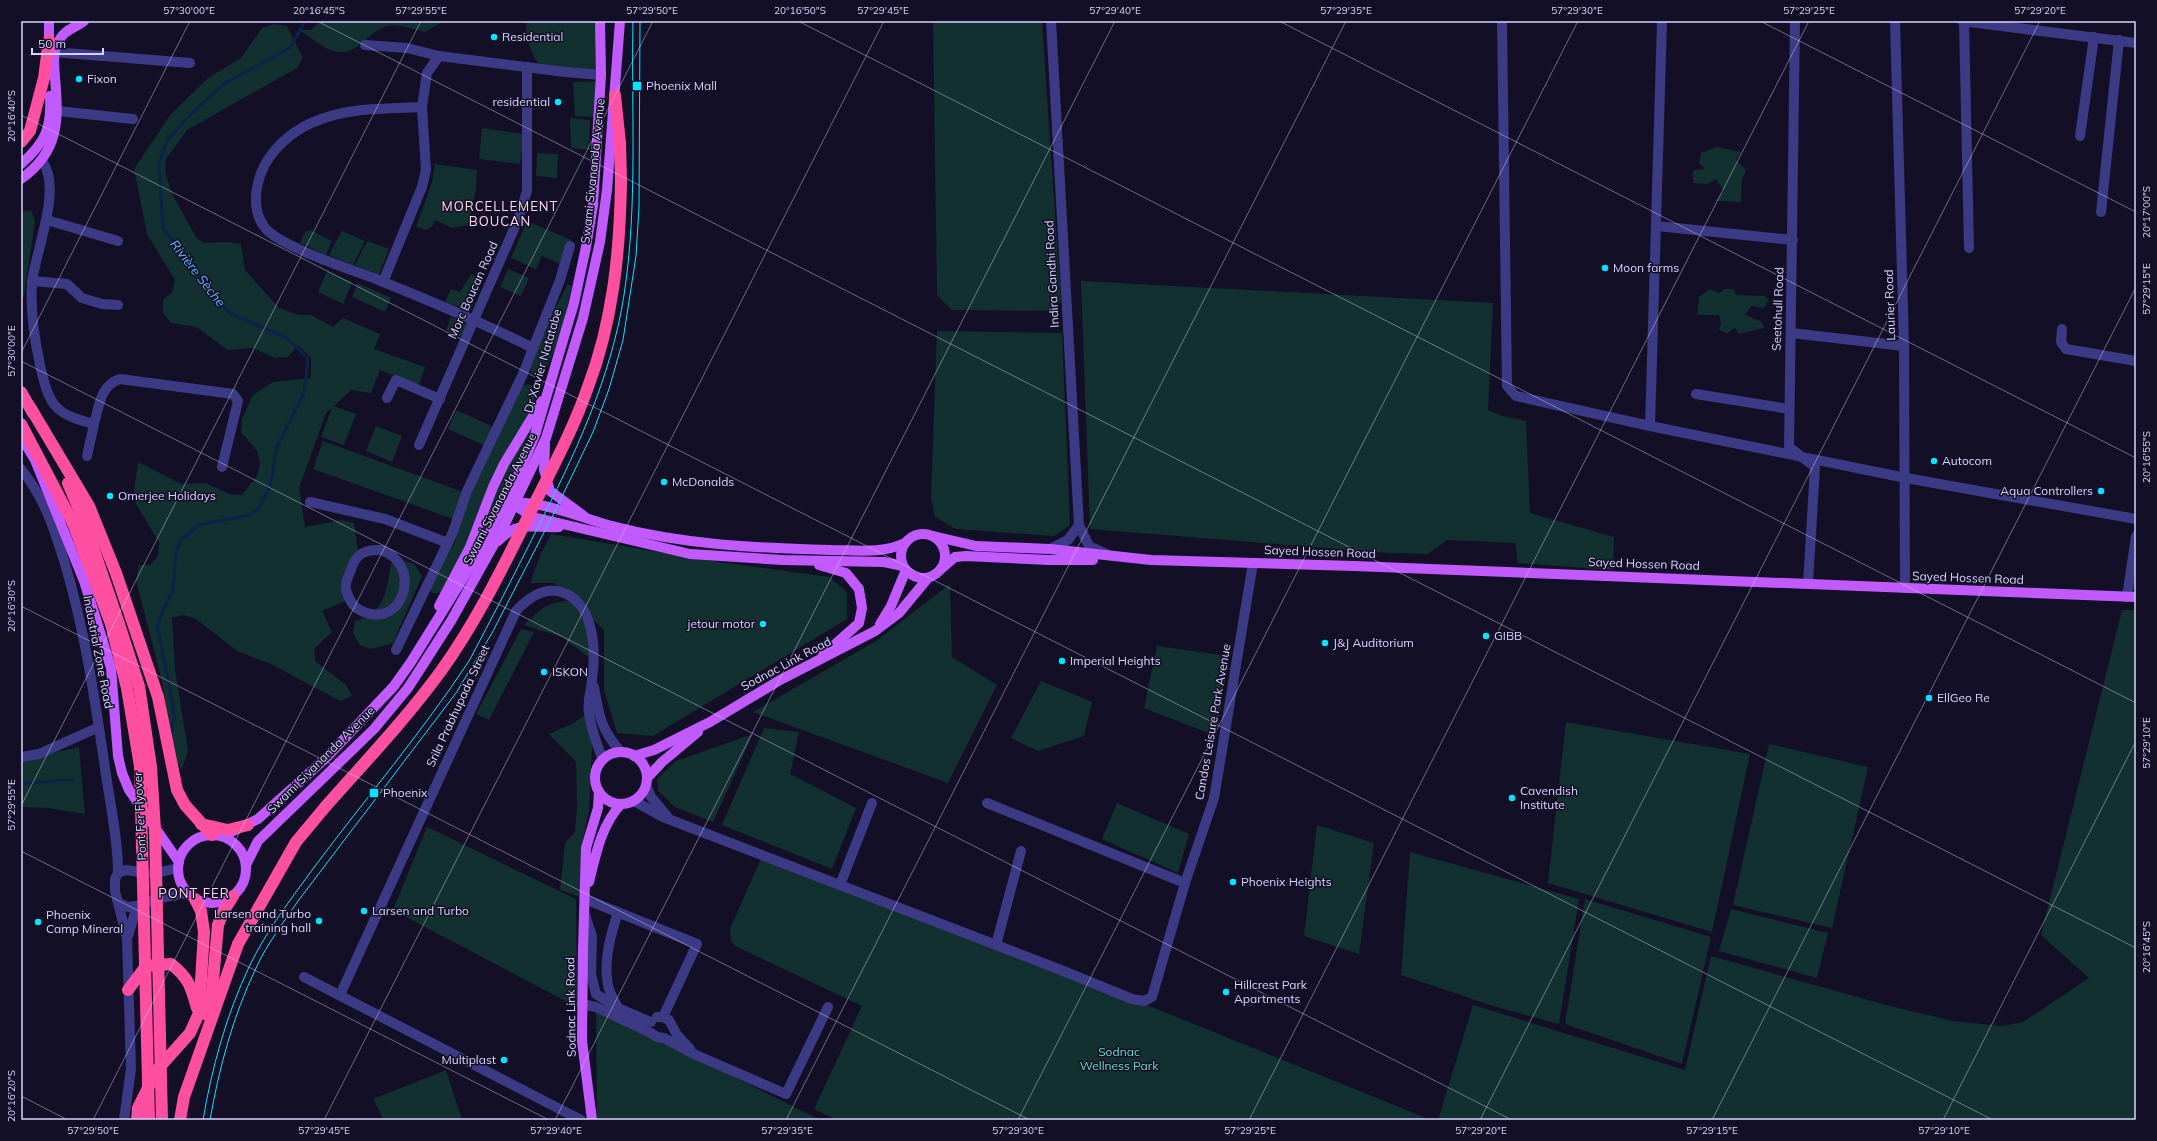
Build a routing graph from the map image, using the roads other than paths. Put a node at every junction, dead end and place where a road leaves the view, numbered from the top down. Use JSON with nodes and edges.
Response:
{"nodes":[{"id":1,"x":49,"y":21,"type":"edge"},
{"id":2,"x":84,"y":21,"type":"edge"},
{"id":3,"x":600,"y":21,"type":"edge"},
{"id":4,"x":620,"y":21,"type":"edge"},
{"id":5,"x":1051,"y":21,"type":"edge"},
{"id":6,"x":1502,"y":21,"type":"edge"},
{"id":7,"x":1662,"y":21,"type":"edge"},
{"id":8,"x":1795,"y":21,"type":"edge"},
{"id":9,"x":1895,"y":21,"type":"edge"},
{"id":10,"x":1963,"y":21,"type":"edge"},
{"id":11,"x":2094,"y":37,"type":"junction"},
{"id":12,"x":49,"y":40,"type":"junction"},
{"id":13,"x":2119,"y":40,"type":"junction"},
{"id":14,"x":2136,"y":43,"type":"edge"},
{"id":15,"x":364,"y":45,"type":"dead end"},
{"id":16,"x":53,"y":52,"type":"junction"},
{"id":17,"x":439,"y":56,"type":"junction"},
{"id":18,"x":190,"y":63,"type":"dead end"},
{"id":19,"x":527,"y":68,"type":"junction"},
{"id":20,"x":601,"y":74,"type":"junction"},
{"id":21,"x":615,"y":95,"type":"junction"},
{"id":22,"x":422,"y":107,"type":"junction"},
{"id":23,"x":58,"y":111,"type":"junction"},
{"id":24,"x":133,"y":119,"type":"dead end"},
{"id":25,"x":2080,"y":136,"type":"dead end"},
{"id":26,"x":21,"y":142,"type":"edge"},
{"id":27,"x":42,"y":161,"type":"junction"},
{"id":28,"x":21,"y":164,"type":"edge"},
{"id":29,"x":21,"y":179,"type":"edge"},
{"id":30,"x":2101,"y":212,"type":"dead end"},
{"id":31,"x":47,"y":220,"type":"junction"},
{"id":32,"x":1657,"y":226,"type":"junction"},
{"id":33,"x":118,"y":240,"type":"dead end"},
{"id":34,"x":1794,"y":240,"type":"junction"},
{"id":35,"x":570,"y":246,"type":"dead end"},
{"id":36,"x":1969,"y":248,"type":"dead end"},
{"id":37,"x":32,"y":281,"type":"junction"},
{"id":38,"x":383,"y":282,"type":"junction"},
{"id":39,"x":118,"y":305,"type":"dead end"},
{"id":40,"x":475,"y":319,"type":"junction"},
{"id":41,"x":2062,"y":329,"type":"dead end"},
{"id":42,"x":1790,"y":332,"type":"junction"},
{"id":43,"x":1904,"y":346,"type":"junction"},
{"id":44,"x":533,"y":348,"type":"junction"},
{"id":45,"x":2136,"y":361,"type":"edge"},
{"id":46,"x":548,"y":391,"type":"junction"},
{"id":47,"x":21,"y":392,"type":"edge"},
{"id":48,"x":1696,"y":394,"type":"dead end"},
{"id":49,"x":387,"y":398,"type":"dead end"},
{"id":50,"x":440,"y":399,"type":"junction"},
{"id":51,"x":30,"y":407,"type":"junction"},
{"id":52,"x":1789,"y":409,"type":"junction"},
{"id":53,"x":21,"y":424,"type":"edge"},
{"id":54,"x":94,"y":424,"type":"junction"},
{"id":55,"x":1650,"y":426,"type":"junction"},
{"id":56,"x":21,"y":431,"type":"edge"},
{"id":57,"x":21,"y":437,"type":"edge"},
{"id":58,"x":546,"y":438,"type":"junction"},
{"id":59,"x":420,"y":446,"type":"dead end"},
{"id":60,"x":36,"y":449,"type":"junction"},
{"id":61,"x":87,"y":456,"type":"dead end"},
{"id":62,"x":1802,"y":456,"type":"junction"},
{"id":63,"x":222,"y":467,"type":"dead end"},
{"id":64,"x":21,"y":469,"type":"edge"},
{"id":65,"x":1906,"y":478,"type":"junction"},
{"id":66,"x":514,"y":485,"type":"junction"},
{"id":67,"x":310,"y":502,"type":"dead end"},
{"id":68,"x":514,"y":503,"type":"junction"},
{"id":69,"x":501,"y":512,"type":"junction"},
{"id":70,"x":586,"y":518,"type":"junction"},
{"id":71,"x":2136,"y":519,"type":"edge"},
{"id":72,"x":78,"y":522,"type":"junction"},
{"id":73,"x":1079,"y":525,"type":"junction"},
{"id":74,"x":566,"y":526,"type":"junction"},
{"id":75,"x":933,"y":536,"type":"junction"},
{"id":76,"x":2136,"y":536,"type":"edge"},
{"id":77,"x":448,"y":543,"type":"junction"},
{"id":78,"x":905,"y":543,"type":"junction"},
{"id":79,"x":1050,"y":549,"type":"junction"},
{"id":80,"x":490,"y":550,"type":"junction"},
{"id":81,"x":1115,"y":557,"type":"junction"},
{"id":82,"x":1137,"y":559,"type":"junction"},
{"id":83,"x":783,"y":560,"type":"junction"},
{"id":84,"x":1253,"y":563,"type":"junction"},
{"id":85,"x":904,"y":568,"type":"junction"},
{"id":86,"x":942,"y":569,"type":"junction"},
{"id":87,"x":928,"y":578,"type":"junction"},
{"id":88,"x":1808,"y":584,"type":"junction"},
{"id":89,"x":1906,"y":588,"type":"junction"},
{"id":90,"x":403,"y":594,"type":"junction"},
{"id":91,"x":2131,"y":597,"type":"edge"},
{"id":92,"x":421,"y":598,"type":"junction"},
{"id":93,"x":875,"y":631,"type":"junction"},
{"id":94,"x":396,"y":650,"type":"dead end"},
{"id":95,"x":411,"y":662,"type":"junction"},
{"id":96,"x":812,"y":665,"type":"junction"},
{"id":97,"x":592,"y":679,"type":"junction"},
{"id":98,"x":710,"y":722,"type":"junction"},
{"id":99,"x":99,"y":727,"type":"junction"},
{"id":100,"x":621,"y":752,"type":"junction"},
{"id":101,"x":634,"y":756,"type":"junction"},
{"id":102,"x":21,"y":757,"type":"edge"},
{"id":103,"x":603,"y":760,"type":"junction"},
{"id":104,"x":647,"y":782,"type":"junction"},
{"id":105,"x":599,"y":791,"type":"junction"},
{"id":106,"x":634,"y":801,"type":"junction"},
{"id":107,"x":872,"y":803,"type":"dead end"},
{"id":108,"x":987,"y":803,"type":"dead end"},
{"id":109,"x":621,"y":804,"type":"junction"},
{"id":110,"x":673,"y":821,"type":"junction"},
{"id":111,"x":201,"y":824,"type":"junction"},
{"id":112,"x":248,"y":825,"type":"junction"},
{"id":113,"x":218,"y":836,"type":"junction"},
{"id":114,"x":118,"y":850,"type":"junction"},
{"id":115,"x":1021,"y":852,"type":"dead end"},
{"id":116,"x":178,"y":865,"type":"junction"},
{"id":117,"x":246,"y":865,"type":"junction"},
{"id":118,"x":131,"y":870,"type":"junction"},
{"id":119,"x":118,"y":873,"type":"junction"},
{"id":120,"x":1185,"y":883,"type":"junction"},
{"id":121,"x":840,"y":885,"type":"junction"},
{"id":122,"x":191,"y":896,"type":"junction"},
{"id":123,"x":233,"y":896,"type":"junction"},
{"id":124,"x":585,"y":896,"type":"junction"},
{"id":125,"x":119,"y":903,"type":"junction"},
{"id":126,"x":138,"y":906,"type":"junction"},
{"id":127,"x":584,"y":912,"type":"junction"},
{"id":128,"x":618,"y":912,"type":"junction"},
{"id":129,"x":128,"y":938,"type":"junction"},
{"id":130,"x":996,"y":945,"type":"junction"},
{"id":131,"x":304,"y":977,"type":"dead end"},
{"id":132,"x":128,"y":990,"type":"junction"},
{"id":133,"x":340,"y":995,"type":"junction"},
{"id":134,"x":601,"y":997,"type":"junction"},
{"id":135,"x":582,"y":1004,"type":"junction"},
{"id":136,"x":828,"y":1007,"type":"dead end"},
{"id":137,"x":618,"y":1008,"type":"junction"},
{"id":138,"x":199,"y":1013,"type":"junction"},
{"id":139,"x":663,"y":1017,"type":"junction"},
{"id":140,"x":672,"y":1027,"type":"junction"},
{"id":141,"x":651,"y":1028,"type":"junction"},
{"id":142,"x":664,"y":1038,"type":"junction"},
{"id":143,"x":696,"y":1055,"type":"junction"},
{"id":144,"x":197,"y":1059,"type":"junction"},
{"id":145,"x":124,"y":1120,"type":"edge"},
{"id":146,"x":137,"y":1120,"type":"edge"},
{"id":147,"x":149,"y":1120,"type":"edge"},
{"id":148,"x":162,"y":1120,"type":"edge"},
{"id":149,"x":180,"y":1120,"type":"edge"},
{"id":150,"x":581,"y":1120,"type":"edge"},
{"id":151,"x":592,"y":1120,"type":"edge"}],
"edges":[{"from":1,"to":12,"type":"main road"},
{"from":2,"to":16,"type":"main road"},
{"from":3,"to":20,"type":"main road","name":"Dr Xavier Natatabe"},
{"from":4,"to":21,"type":"main road","name":"Swami Sivananda Avenue"},
{"from":5,"to":73,"type":"street","name":"Indira Gandhi Road"},
{"from":6,"to":55,"type":"street"},
{"from":7,"to":32,"type":"street"},
{"from":8,"to":34,"type":"street","name":"Seetohull Road"},
{"from":9,"to":43,"type":"street","name":"Laurier Road"},
{"from":10,"to":11,"type":"street"},
{"from":10,"to":36,"type":"street"},
{"from":11,"to":13,"type":"street"},
{"from":11,"to":25,"type":"street"},
{"from":12,"to":26,"type":"highway"},
{"from":12,"to":28,"type":"main road"},
{"from":13,"to":14,"type":"street"},
{"from":13,"to":30,"type":"street"},
{"from":15,"to":17,"type":"street"},
{"from":16,"to":18,"type":"street"},
{"from":16,"to":23,"type":"main road"},
{"from":17,"to":19,"type":"street"},
{"from":17,"to":22,"type":"street"},
{"from":19,"to":20,"type":"street"},
{"from":19,"to":40,"type":"street","name":"Morc Boucan Road"},
{"from":20,"to":46,"type":"main road","name":"Dr Xavier Natatabe"},
{"from":21,"to":58,"type":"main road","name":"Swami Sivananda Avenue"},
{"from":21,"to":144,"type":"highway","bridge":true},
{"from":22,"to":38,"type":"street"},
{"from":22,"to":38,"type":"street"},
{"from":23,"to":24,"type":"street"},
{"from":23,"to":27,"type":"main road"},
{"from":27,"to":29,"type":"main road"},
{"from":27,"to":31,"type":"street"},
{"from":31,"to":33,"type":"street"},
{"from":31,"to":37,"type":"street"},
{"from":32,"to":34,"type":"street"},
{"from":32,"to":55,"type":"street"},
{"from":34,"to":42,"type":"street","name":"Seetohull Road"},
{"from":35,"to":44,"type":"street"},
{"from":37,"to":39,"type":"street"},
{"from":37,"to":54,"type":"street"},
{"from":38,"to":40,"type":"street"},
{"from":40,"to":44,"type":"street"},
{"from":40,"to":50,"type":"street","name":"Morc Boucan Road"},
{"from":41,"to":45,"type":"street"},
{"from":42,"to":43,"type":"street"},
{"from":42,"to":52,"type":"street","name":"Seetohull Road"},
{"from":43,"to":65,"type":"street","name":"Laurier Road"},
{"from":44,"to":77,"type":"street"},
{"from":46,"to":66,"type":"main road","name":"Dr Xavier Natatabe"},
{"from":46,"to":95,"type":"main road"},
{"from":47,"to":51,"type":"highway"},
{"from":48,"to":52,"type":"street"},
{"from":49,"to":50,"type":"street"},
{"from":50,"to":59,"type":"street","name":"Morc Boucan Road"},
{"from":51,"to":72,"type":"highway"},
{"from":51,"to":111,"type":"highway"},
{"from":52,"to":62,"type":"street","name":"Seetohull Road"},
{"from":53,"to":60,"type":"highway"},
{"from":54,"to":61,"type":"street"},
{"from":54,"to":63,"type":"street"},
{"from":55,"to":62,"type":"street"},
{"from":56,"to":60,"type":"highway"},
{"from":57,"to":116,"type":"main road"},
{"from":58,"to":68,"type":"main road","name":"Swami Sivananda Avenue"},
{"from":58,"to":70,"type":"main road"},
{"from":60,"to":72,"type":"highway"},
{"from":62,"to":65,"type":"street"},
{"from":62,"to":88,"type":"street","name":"Seetohull Road"},
{"from":64,"to":99,"type":"street","name":"Industrial Zone Road"},
{"from":65,"to":71,"type":"street"},
{"from":65,"to":89,"type":"street","name":"Laurier Road"},
{"from":66,"to":68,"type":"main road"},
{"from":66,"to":69,"type":"main road","name":"Dr Xavier Natatabe"},
{"from":67,"to":77,"type":"street"},
{"from":68,"to":69,"type":"main road"},
{"from":68,"to":70,"type":"main road"},
{"from":68,"to":74,"type":"main road"},
{"from":68,"to":80,"type":"main road","name":"Swami Sivananda Avenue"},
{"from":69,"to":95,"type":"main road","name":"Dr Xavier Natatabe"},
{"from":70,"to":78,"type":"main road"},
{"from":72,"to":147,"type":"highway","name":"Pont Fer Flyover","bridge":true},
{"from":72,"to":148,"type":"highway","name":"Pont Fer Flyover","bridge":true},
{"from":73,"to":79,"type":"street"},
{"from":73,"to":81,"type":"street","name":"Indira Gandhi Road"},
{"from":74,"to":80,"type":"main road"},
{"from":74,"to":83,"type":"main road"},
{"from":75,"to":78,"type":"main road"},
{"from":75,"to":79,"type":"main road"},
{"from":75,"to":86,"type":"main road"},
{"from":76,"to":91,"type":"street"},
{"from":77,"to":92,"type":"street"},
{"from":78,"to":85,"type":"main road"},
{"from":79,"to":81,"type":"main road"},
{"from":80,"to":117,"type":"main road","name":"Swami Sivananda Avenue"},
{"from":81,"to":82,"type":"main road"},
{"from":82,"to":84,"type":"main road","name":"Sayed Hossen Road"},
{"from":82,"to":86,"type":"main road"},
{"from":83,"to":85,"type":"main road"},
{"from":83,"to":96,"type":"main road"},
{"from":84,"to":88,"type":"main road","name":"Sayed Hossen Road"},
{"from":84,"to":120,"type":"street","name":"Candos Leisure Park Avenue"},
{"from":85,"to":87,"type":"main road"},
{"from":85,"to":93,"type":"main road","name":"Sodnac Link Road"},
{"from":86,"to":87,"type":"main road"},
{"from":87,"to":93,"type":"main road","name":"Sodnac Link Road"},
{"from":88,"to":89,"type":"main road","name":"Sayed Hossen Road"},
{"from":89,"to":91,"type":"main road","name":"Sayed Hossen Road"},
{"from":90,"to":90,"type":"street"},
{"from":90,"to":92,"type":"street"},
{"from":92,"to":94,"type":"street"},
{"from":93,"to":96,"type":"main road","name":"Sodnac Link Road"},
{"from":95,"to":112,"type":"main road","name":"Dr Xavier Natatabe"},
{"from":96,"to":98,"type":"main road","name":"Sodnac Link Road"},
{"from":97,"to":100,"type":"street"},
{"from":97,"to":103,"type":"street"},
{"from":97,"to":133,"type":"street","name":"Srila Prabhupada Street"},
{"from":98,"to":101,"type":"main road","name":"Sodnac Link Road"},
{"from":98,"to":104,"type":"main road","name":"Sodnac Link Road"},
{"from":99,"to":102,"type":"street"},
{"from":99,"to":114,"type":"street","name":"Industrial Zone Road"},
{"from":100,"to":101,"type":"main road"},
{"from":100,"to":103,"type":"main road"},
{"from":101,"to":104,"type":"main road"},
{"from":103,"to":105,"type":"main road"},
{"from":104,"to":106,"type":"main road"},
{"from":104,"to":110,"type":"street"},
{"from":105,"to":109,"type":"main road"},
{"from":105,"to":124,"type":"main road","name":"Sodnac Link Road"},
{"from":106,"to":109,"type":"main road"},
{"from":106,"to":110,"type":"street"},
{"from":107,"to":121,"type":"street"},
{"from":108,"to":120,"type":"street"},
{"from":109,"to":124,"type":"main road","name":"Sodnac Link Road"},
{"from":110,"to":121,"type":"street"},
{"from":111,"to":112,"type":"highway"},
{"from":111,"to":113,"type":"highway"},
{"from":112,"to":113,"type":"main road","name":"Dr Xavier Natatabe"},
{"from":113,"to":116,"type":"main road"},
{"from":113,"to":117,"type":"main road"},
{"from":114,"to":118,"type":"street"},
{"from":114,"to":119,"type":"street"},
{"from":115,"to":130,"type":"street"},
{"from":116,"to":118,"type":"street"},
{"from":116,"to":122,"type":"main road"},
{"from":117,"to":123,"type":"main road"},
{"from":118,"to":119,"type":"street"},
{"from":119,"to":125,"type":"street"},
{"from":120,"to":130,"type":"street","name":"Candos Leisure Park Avenue"},
{"from":121,"to":130,"type":"street"},
{"from":122,"to":123,"type":"main road"},
{"from":122,"to":126,"type":"street"},
{"from":122,"to":138,"type":"highway"},
{"from":123,"to":144,"type":"highway"},
{"from":124,"to":127,"type":"main road","name":"Sodnac Link Road"},
{"from":124,"to":128,"type":"street"},
{"from":125,"to":126,"type":"street"},
{"from":125,"to":129,"type":"street"},
{"from":126,"to":129,"type":"street"},
{"from":127,"to":134,"type":"street"},
{"from":127,"to":135,"type":"main road","name":"Sodnac Link Road"},
{"from":128,"to":137,"type":"street"},
{"from":128,"to":139,"type":"street"},
{"from":129,"to":132,"type":"street"},
{"from":131,"to":133,"type":"street"},
{"from":132,"to":138,"type":"highway"},
{"from":132,"to":145,"type":"street"},
{"from":133,"to":150,"type":"street"},
{"from":134,"to":135,"type":"street"},
{"from":134,"to":137,"type":"street"},
{"from":135,"to":141,"type":"street"},
{"from":135,"to":151,"type":"main road","name":"Sodnac Link Road"},
{"from":136,"to":143,"type":"street"},
{"from":137,"to":141,"type":"street"},
{"from":138,"to":146,"type":"highway"},
{"from":139,"to":140,"type":"street"},
{"from":139,"to":141,"type":"street"},
{"from":140,"to":142,"type":"street"},
{"from":140,"to":143,"type":"street"},
{"from":141,"to":142,"type":"street"},
{"from":142,"to":143,"type":"street"},
{"from":144,"to":149,"type":"highway"}]}
